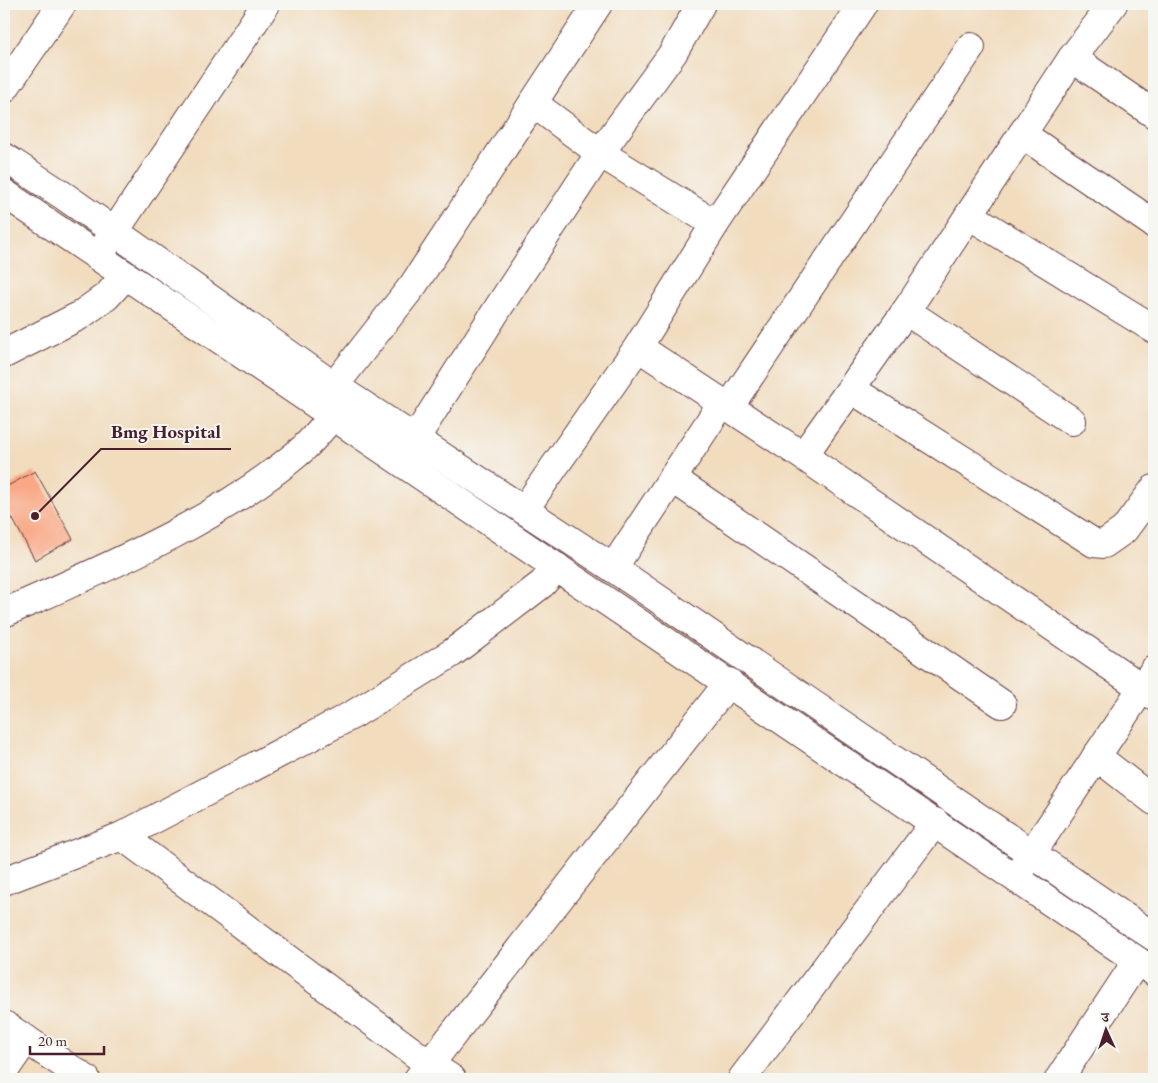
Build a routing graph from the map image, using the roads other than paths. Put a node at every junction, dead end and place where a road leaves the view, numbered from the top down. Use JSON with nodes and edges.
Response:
{"nodes":[{"id":1,"x":62,"y":4,"type":"edge"},
{"id":2,"x":266,"y":4,"type":"edge"},
{"id":3,"x":596,"y":4,"type":"edge"},
{"id":4,"x":701,"y":4,"type":"edge"},
{"id":5,"x":863,"y":4,"type":"edge"},
{"id":6,"x":1113,"y":4,"type":"edge"},
{"id":7,"x":971,"y":47,"type":"dead end"},
{"id":8,"x":1072,"y":58,"type":"junction"},
{"id":9,"x":4,"y":89,"type":"edge"},
{"id":10,"x":533,"y":103,"type":"junction"},
{"id":11,"x":1154,"y":114,"type":"edge"},
{"id":12,"x":1022,"y":134,"type":"junction"},
{"id":13,"x":600,"y":153,"type":"junction"},
{"id":14,"x":4,"y":156,"type":"edge"},
{"id":15,"x":4,"y":193,"type":"edge"},
{"id":16,"x":969,"y":215,"type":"junction"},
{"id":17,"x":715,"y":224,"type":"junction"},
{"id":18,"x":1154,"y":224,"type":"edge"},
{"id":19,"x":114,"y":232,"type":"junction"},
{"id":20,"x":97,"y":257,"type":"junction"},
{"id":21,"x":125,"y":276,"type":"junction"},
{"id":22,"x":906,"y":311,"type":"junction"},
{"id":23,"x":1154,"y":329,"type":"edge"},
{"id":24,"x":638,"y":347,"type":"junction"},
{"id":25,"x":4,"y":354,"type":"edge"},
{"id":26,"x":334,"y":386,"type":"junction"},
{"id":27,"x":851,"y":389,"type":"junction"},
{"id":28,"x":726,"y":405,"type":"junction"},
{"id":29,"x":332,"y":417,"type":"junction"},
{"id":30,"x":1072,"y":421,"type":"dead end"},
{"id":31,"x":415,"y":439,"type":"junction"},
{"id":32,"x":803,"y":456,"type":"junction"},
{"id":33,"x":672,"y":478,"type":"junction"},
{"id":34,"x":1154,"y":489,"type":"edge"},
{"id":35,"x":534,"y":517,"type":"junction"},
{"id":36,"x":528,"y":548,"type":"junction"},
{"id":37,"x":557,"y":567,"type":"junction"},
{"id":38,"x":613,"y":568,"type":"junction"},
{"id":39,"x":4,"y":613,"type":"edge"},
{"id":40,"x":729,"y":682,"type":"junction"},
{"id":41,"x":1150,"y":684,"type":"edge"},
{"id":42,"x":1002,"y":704,"type":"dead end"},
{"id":43,"x":1096,"y":756,"type":"junction"},
{"id":44,"x":1154,"y":802,"type":"edge"},
{"id":45,"x":935,"y":822,"type":"junction"},
{"id":46,"x":122,"y":836,"type":"junction"},
{"id":47,"x":1032,"y":853,"type":"junction"},
{"id":48,"x":1016,"y":878,"type":"junction"},
{"id":49,"x":4,"y":881,"type":"edge"},
{"id":50,"x":1154,"y":937,"type":"edge"},
{"id":51,"x":1146,"y":967,"type":"edge"},
{"id":52,"x":4,"y":1024,"type":"edge"},
{"id":53,"x":26,"y":1039,"type":"junction"},
{"id":54,"x":4,"y":1071,"type":"edge"},
{"id":55,"x":424,"y":1072,"type":"edge"},
{"id":56,"x":86,"y":1079,"type":"edge"},
{"id":57,"x":452,"y":1079,"type":"edge"},
{"id":58,"x":742,"y":1079,"type":"edge"},
{"id":59,"x":1059,"y":1079,"type":"edge"}],
"edges":[{"from":1,"to":9,"type":"street"},
{"from":2,"to":19,"type":"street"},
{"from":3,"to":10,"type":"street"},
{"from":4,"to":13,"type":"street"},
{"from":5,"to":17,"type":"street"},
{"from":6,"to":8,"type":"street"},
{"from":7,"to":28,"type":"street"},
{"from":8,"to":11,"type":"street"},
{"from":8,"to":12,"type":"street"},
{"from":10,"to":13,"type":"street"},
{"from":10,"to":26,"type":"street"},
{"from":12,"to":16,"type":"street"},
{"from":12,"to":18,"type":"street"},
{"from":13,"to":17,"type":"street"},
{"from":13,"to":31,"type":"street"},
{"from":14,"to":19,"type":"street"},
{"from":15,"to":20,"type":"street"},
{"from":16,"to":22,"type":"street"},
{"from":16,"to":23,"type":"street"},
{"from":17,"to":24,"type":"street"},
{"from":19,"to":20,"type":"street"},
{"from":19,"to":26,"type":"street"},
{"from":20,"to":21,"type":"street"},
{"from":21,"to":25,"type":"street"},
{"from":21,"to":29,"type":"street"},
{"from":22,"to":27,"type":"street"},
{"from":22,"to":30,"type":"street"},
{"from":24,"to":28,"type":"street"},
{"from":24,"to":35,"type":"street"},
{"from":26,"to":31,"type":"street"},
{"from":27,"to":32,"type":"street"},
{"from":27,"to":34,"type":"street"},
{"from":28,"to":32,"type":"street"},
{"from":28,"to":33,"type":"street"},
{"from":29,"to":36,"type":"street"},
{"from":29,"to":39,"type":"street"},
{"from":31,"to":35,"type":"street"},
{"from":32,"to":41,"type":"street"},
{"from":33,"to":38,"type":"street"},
{"from":33,"to":42,"type":"street"},
{"from":35,"to":36,"type":"street"},
{"from":35,"to":38,"type":"street"},
{"from":36,"to":37,"type":"street"},
{"from":37,"to":40,"type":"street"},
{"from":37,"to":46,"type":"street"},
{"from":38,"to":47,"type":"street"},
{"from":40,"to":45,"type":"street"},
{"from":40,"to":55,"type":"street"},
{"from":41,"to":43,"type":"street"},
{"from":43,"to":44,"type":"street"},
{"from":43,"to":47,"type":"street"},
{"from":45,"to":48,"type":"street"},
{"from":45,"to":58,"type":"street"},
{"from":46,"to":49,"type":"street"},
{"from":46,"to":55,"type":"street"},
{"from":47,"to":48,"type":"street"},
{"from":47,"to":50,"type":"street"},
{"from":48,"to":51,"type":"street"},
{"from":51,"to":59,"type":"street"},
{"from":52,"to":53,"type":"street"},
{"from":53,"to":54,"type":"street"},
{"from":53,"to":56,"type":"street"},
{"from":55,"to":57,"type":"street"}]}
